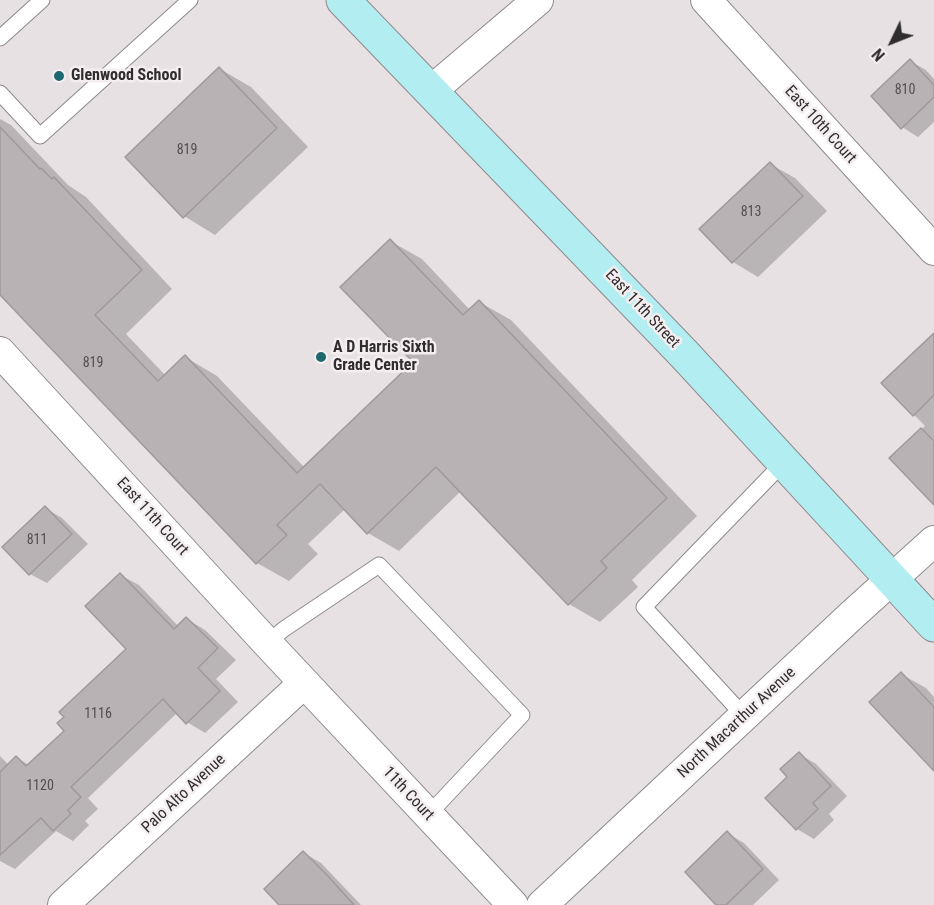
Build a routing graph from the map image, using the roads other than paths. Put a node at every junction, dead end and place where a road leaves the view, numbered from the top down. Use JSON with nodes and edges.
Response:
{"nodes":[{"id":1,"x":42,"y":0,"type":"edge"},
{"id":2,"x":190,"y":0,"type":"edge"},
{"id":3,"x":343,"y":0,"type":"edge"},
{"id":4,"x":538,"y":0,"type":"edge"},
{"id":5,"x":706,"y":0,"type":"edge"},
{"id":6,"x":0,"y":38,"type":"edge"},
{"id":7,"x":431,"y":91,"type":"junction"},
{"id":8,"x":0,"y":93,"type":"edge"},
{"id":9,"x":934,"y":250,"type":"edge"},
{"id":10,"x":0,"y":352,"type":"edge"},
{"id":11,"x":784,"y":462,"type":"junction"},
{"id":12,"x":934,"y":541,"type":"edge"},
{"id":13,"x":892,"y":580,"type":"junction"},
{"id":14,"x":934,"y":626,"type":"edge"},
{"id":15,"x":267,"y":643,"type":"junction"},
{"id":16,"x":304,"y":683,"type":"junction"},
{"id":17,"x":744,"y":716,"type":"junction"},
{"id":18,"x":428,"y":815,"type":"junction"},
{"id":19,"x":63,"y":905,"type":"edge"},
{"id":20,"x":513,"y":905,"type":"edge"},
{"id":21,"x":542,"y":905,"type":"edge"}],
"edges":[{"from":1,"to":6,"type":"lane"},
{"from":2,"to":8,"type":"lane"},
{"from":3,"to":7,"type":"main road","name":"East 11th Street"},
{"from":4,"to":7,"type":"street"},
{"from":5,"to":9,"type":"street","name":"East 10th Court"},
{"from":7,"to":11,"type":"main road","name":"East 11th Street"},
{"from":10,"to":15,"type":"street","name":"East 11th Court"},
{"from":11,"to":13,"type":"main road","name":"East 11th Street"},
{"from":11,"to":17,"type":"lane"},
{"from":12,"to":13,"type":"street","name":"North Macarthur Avenue"},
{"from":13,"to":14,"type":"main road","name":"East 11th Street"},
{"from":13,"to":17,"type":"street","name":"North Macarthur Avenue"},
{"from":15,"to":16,"type":"street","name":"East 11th Court"},
{"from":15,"to":18,"type":"lane"},
{"from":16,"to":18,"type":"street","name":"11th Court"},
{"from":16,"to":19,"type":"street","name":"Palo Alto Avenue"},
{"from":17,"to":21,"type":"street","name":"North Macarthur Avenue"},
{"from":18,"to":20,"type":"street","name":"11th Court"}]}
